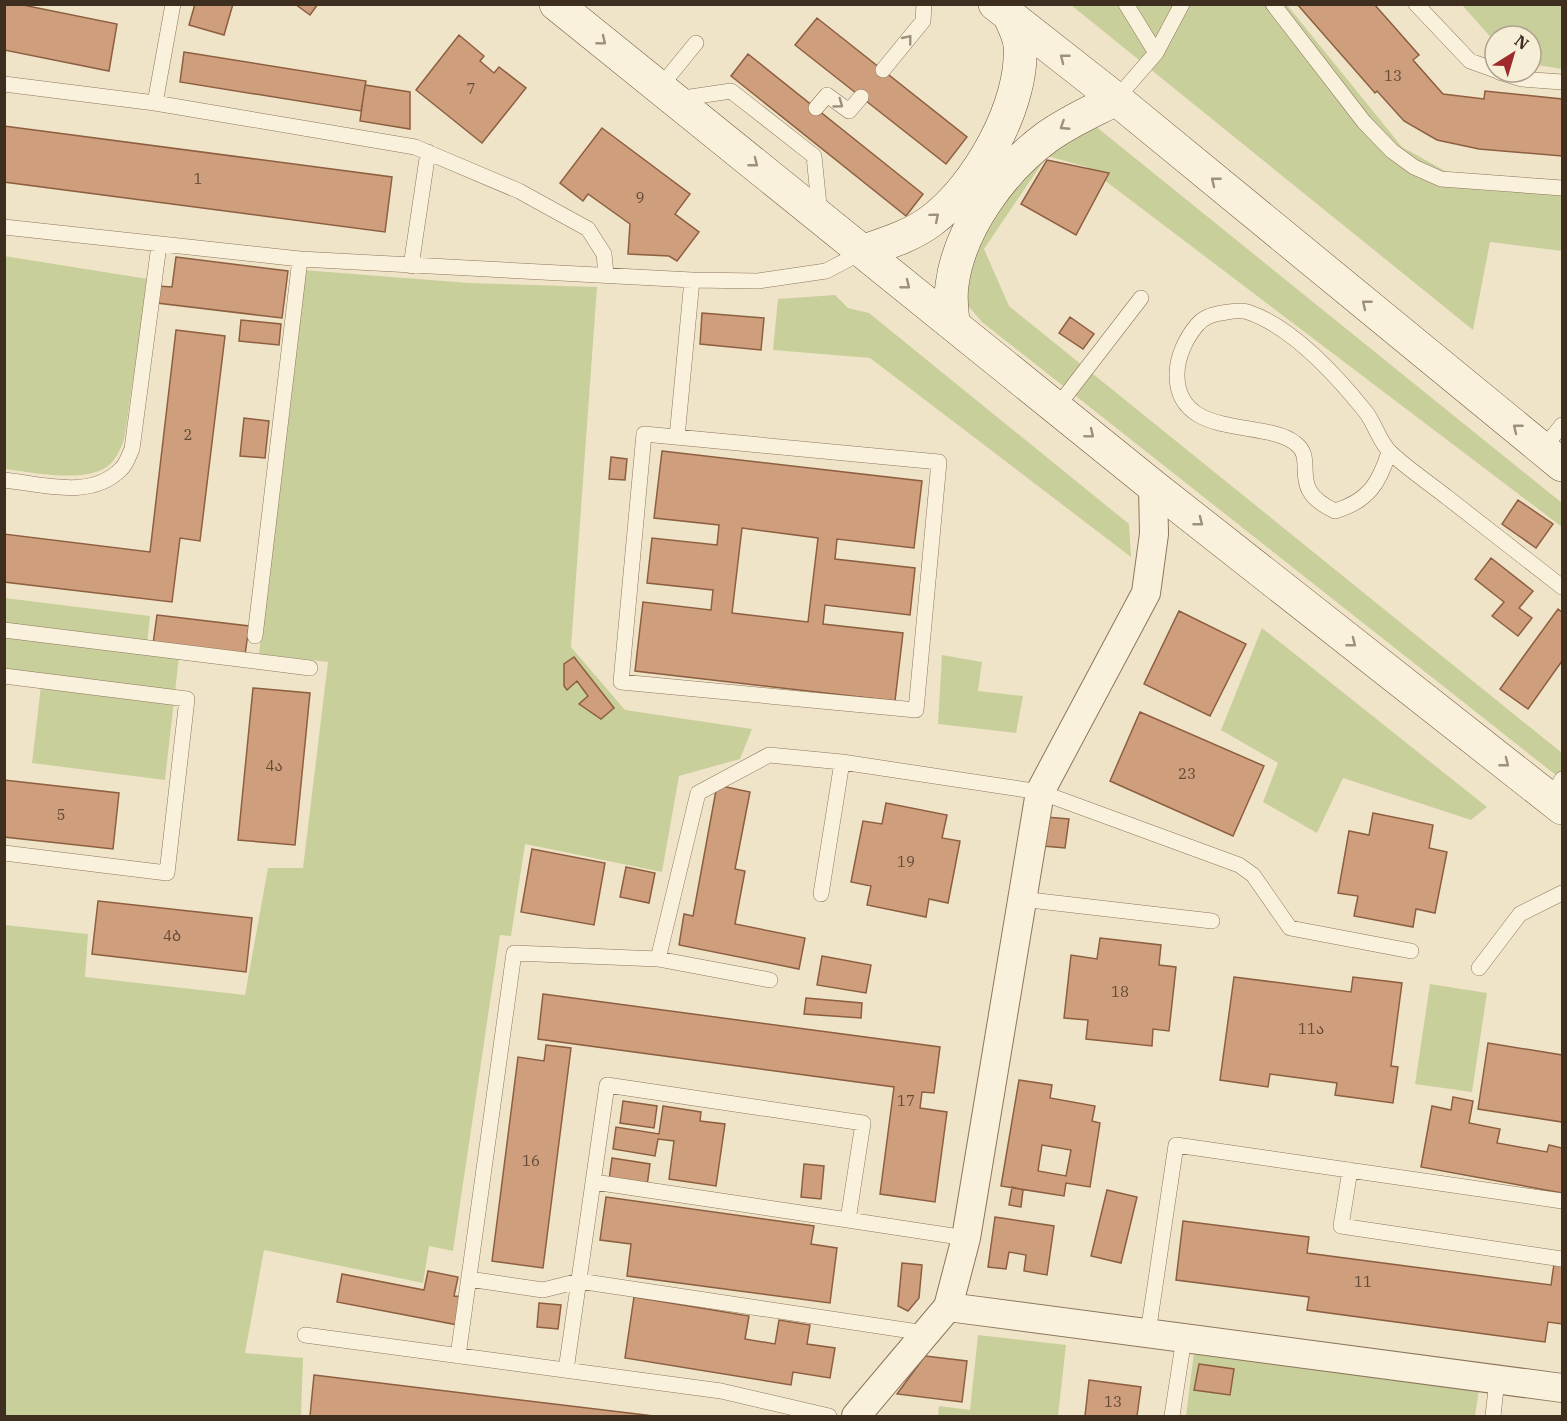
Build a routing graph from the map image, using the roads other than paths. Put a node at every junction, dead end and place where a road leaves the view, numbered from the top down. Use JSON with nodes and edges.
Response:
{"nodes":[{"id":1,"x":173,"y":4,"type":"edge"},
{"id":2,"x":556,"y":4,"type":"edge"},
{"id":3,"x":924,"y":4,"type":"edge"},
{"id":4,"x":1126,"y":4,"type":"edge"},
{"id":5,"x":1182,"y":4,"type":"edge"},
{"id":6,"x":1273,"y":4,"type":"edge"},
{"id":7,"x":1416,"y":4,"type":"edge"},
{"id":8,"x":1002,"y":10,"type":"edge"},
{"id":9,"x":696,"y":43,"type":"dead end"},
{"id":10,"x":1156,"y":54,"type":"junction"},
{"id":11,"x":1483,"y":66,"type":"edge"},
{"id":12,"x":883,"y":70,"type":"dead end"},
{"id":13,"x":1543,"y":81,"type":"edge"},
{"id":14,"x":1563,"y":82,"type":"edge"},
{"id":15,"x":4,"y":84,"type":"edge"},
{"id":16,"x":667,"y":93,"type":"junction"},
{"id":17,"x":861,"y":97,"type":"dead end"},
{"id":18,"x":1116,"y":99,"type":"junction"},
{"id":19,"x":154,"y":103,"type":"junction"},
{"id":20,"x":816,"y":108,"type":"dead end"},
{"id":21,"x":428,"y":152,"type":"junction"},
{"id":22,"x":1563,"y":188,"type":"edge"},
{"id":23,"x":820,"y":215,"type":"junction"},
{"id":24,"x":4,"y":227,"type":"edge"},
{"id":25,"x":159,"y":245,"type":"junction"},
{"id":26,"x":864,"y":250,"type":"junction"},
{"id":27,"x":300,"y":259,"type":"junction"},
{"id":28,"x":411,"y":266,"type":"junction"},
{"id":29,"x":606,"y":274,"type":"junction"},
{"id":30,"x":692,"y":280,"type":"junction"},
{"id":31,"x":1141,"y":298,"type":"dead end"},
{"id":32,"x":953,"y":322,"type":"junction"},
{"id":33,"x":1057,"y":406,"type":"junction"},
{"id":34,"x":677,"y":437,"type":"junction"},
{"id":35,"x":1556,"y":446,"type":"edge"},
{"id":36,"x":1389,"y":452,"type":"junction"},
{"id":37,"x":4,"y":480,"type":"edge"},
{"id":38,"x":1153,"y":486,"type":"junction"},
{"id":39,"x":1563,"y":587,"type":"edge"},
{"id":40,"x":4,"y":630,"type":"edge"},
{"id":41,"x":255,"y":636,"type":"dead end"},
{"id":42,"x":310,"y":668,"type":"dead end"},
{"id":43,"x":4,"y":676,"type":"edge"},
{"id":44,"x":842,"y":762,"type":"junction"},
{"id":45,"x":1040,"y":792,"type":"junction"},
{"id":46,"x":1558,"y":795,"type":"edge"},
{"id":47,"x":4,"y":852,"type":"edge"},
{"id":48,"x":1563,"y":893,"type":"edge"},
{"id":49,"x":821,"y":894,"type":"dead end"},
{"id":50,"x":1021,"y":899,"type":"junction"},
{"id":51,"x":1212,"y":921,"type":"dead end"},
{"id":52,"x":1411,"y":951,"type":"dead end"},
{"id":53,"x":658,"y":959,"type":"junction"},
{"id":54,"x":1479,"y":968,"type":"dead end"},
{"id":55,"x":770,"y":980,"type":"dead end"},
{"id":56,"x":1350,"y":1170,"type":"junction"},
{"id":57,"x":594,"y":1182,"type":"junction"},
{"id":58,"x":1563,"y":1201,"type":"edge"},
{"id":59,"x":848,"y":1220,"type":"junction"},
{"id":60,"x":966,"y":1238,"type":"junction"},
{"id":61,"x":1563,"y":1259,"type":"edge"},
{"id":62,"x":469,"y":1279,"type":"junction"},
{"id":63,"x":579,"y":1281,"type":"junction"},
{"id":64,"x":948,"y":1307,"type":"junction"},
{"id":65,"x":925,"y":1333,"type":"junction"},
{"id":66,"x":1148,"y":1334,"type":"junction"},
{"id":67,"x":305,"y":1335,"type":"dead end"},
{"id":68,"x":1184,"y":1338,"type":"junction"},
{"id":69,"x":458,"y":1356,"type":"junction"},
{"id":70,"x":566,"y":1370,"type":"junction"},
{"id":71,"x":1497,"y":1380,"type":"junction"},
{"id":72,"x":1563,"y":1388,"type":"edge"},
{"id":73,"x":829,"y":1416,"type":"edge"},
{"id":74,"x":856,"y":1416,"type":"edge"},
{"id":75,"x":1172,"y":1416,"type":"edge"},
{"id":76,"x":1493,"y":1416,"type":"edge"}],
"edges":[{"from":1,"to":19,"type":"lane"},
{"from":2,"to":16,"type":"main road","one_way":true},
{"from":12,"to":3,"type":"lane","one_way":true},
{"from":4,"to":10,"type":"lane"},
{"from":5,"to":10,"type":"lane"},
{"from":6,"to":22,"type":"lane"},
{"from":7,"to":11,"type":"lane"},
{"from":18,"to":8,"type":"main road","one_way":true},
{"from":26,"to":8,"type":"main road","one_way":true},
{"from":9,"to":16,"type":"lane"},
{"from":10,"to":18,"type":"lane"},
{"from":13,"to":14,"type":"lane"},
{"from":15,"to":19,"type":"lane"},
{"from":16,"to":23,"type":"main road","one_way":true},
{"from":16,"to":23,"type":"lane"},
{"from":20,"to":17,"type":"lane","one_way":true},
{"from":18,"to":32,"type":"main road","one_way":true},
{"from":35,"to":18,"type":"main road","one_way":true},
{"from":19,"to":21,"type":"lane"},
{"from":21,"to":28,"type":"lane"},
{"from":21,"to":29,"type":"lane"},
{"from":23,"to":26,"type":"main road"},
{"from":24,"to":25,"type":"lane"},
{"from":25,"to":27,"type":"lane"},
{"from":25,"to":37,"type":"lane"},
{"from":26,"to":30,"type":"lane"},
{"from":26,"to":32,"type":"main road","one_way":true},
{"from":27,"to":28,"type":"lane"},
{"from":27,"to":41,"type":"lane"},
{"from":28,"to":29,"type":"lane"},
{"from":29,"to":30,"type":"lane"},
{"from":30,"to":34,"type":"lane"},
{"from":31,"to":33,"type":"lane"},
{"from":32,"to":33,"type":"main road"},
{"from":33,"to":38,"type":"main road","one_way":true},
{"from":34,"to":34,"type":"lane"},
{"from":36,"to":36,"type":"lane"},
{"from":36,"to":39,"type":"lane"},
{"from":38,"to":45,"type":"street"},
{"from":38,"to":46,"type":"main road","one_way":true},
{"from":40,"to":42,"type":"lane"},
{"from":43,"to":47,"type":"lane"},
{"from":44,"to":45,"type":"lane"},
{"from":44,"to":49,"type":"lane"},
{"from":44,"to":53,"type":"lane"},
{"from":45,"to":50,"type":"street"},
{"from":45,"to":52,"type":"lane"},
{"from":48,"to":54,"type":"lane"},
{"from":50,"to":51,"type":"lane"},
{"from":50,"to":60,"type":"street"},
{"from":53,"to":55,"type":"lane"},
{"from":53,"to":62,"type":"lane"},
{"from":56,"to":58,"type":"lane"},
{"from":56,"to":61,"type":"lane"},
{"from":56,"to":66,"type":"lane"},
{"from":57,"to":59,"type":"lane"},
{"from":57,"to":59,"type":"lane"},
{"from":57,"to":63,"type":"lane"},
{"from":59,"to":60,"type":"lane"},
{"from":60,"to":64,"type":"street"},
{"from":62,"to":63,"type":"lane"},
{"from":62,"to":69,"type":"lane"},
{"from":63,"to":65,"type":"lane"},
{"from":63,"to":70,"type":"lane"},
{"from":64,"to":65,"type":"street"},
{"from":64,"to":66,"type":"street"},
{"from":65,"to":74,"type":"street"},
{"from":66,"to":68,"type":"street"},
{"from":67,"to":69,"type":"lane"},
{"from":68,"to":71,"type":"street"},
{"from":68,"to":75,"type":"lane"},
{"from":69,"to":70,"type":"lane"},
{"from":70,"to":73,"type":"lane"},
{"from":71,"to":72,"type":"street"},
{"from":71,"to":76,"type":"lane"}]}
